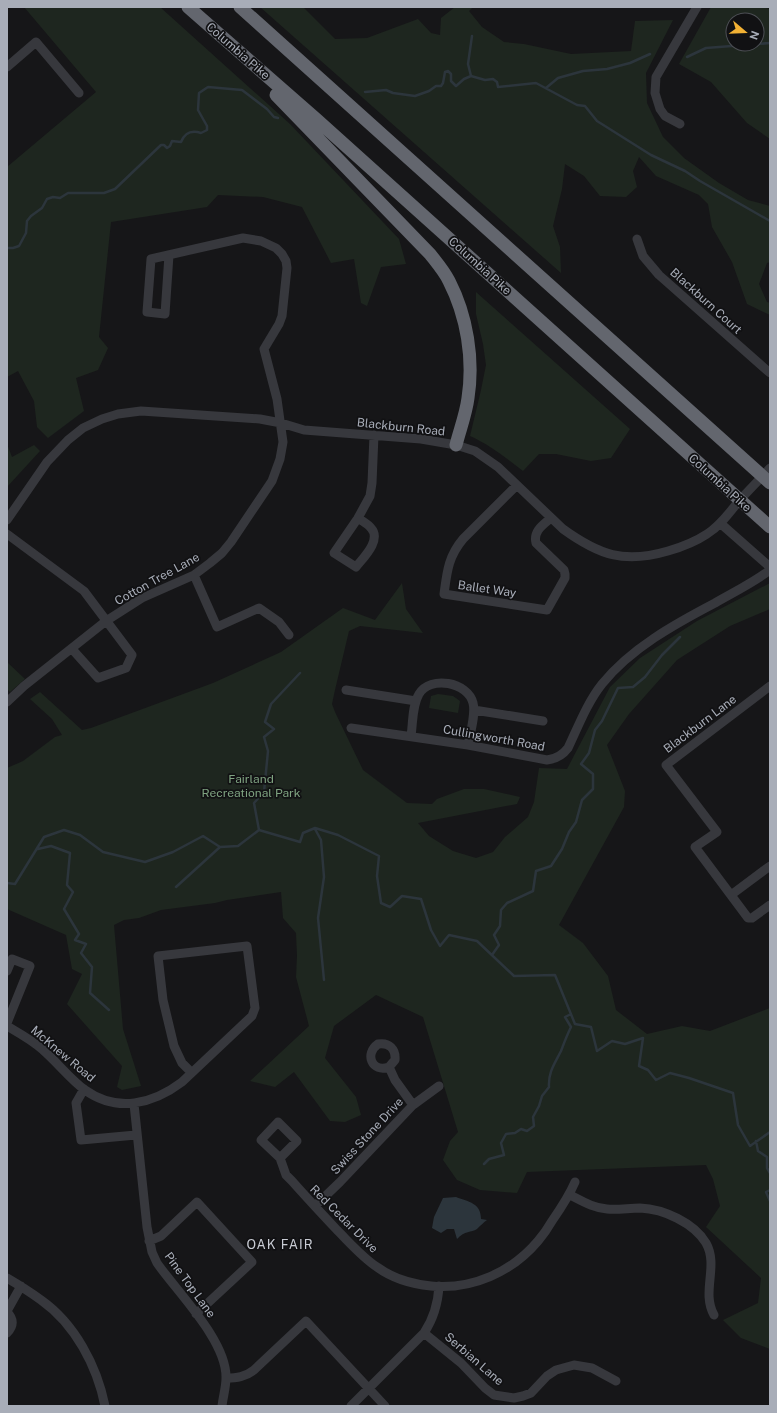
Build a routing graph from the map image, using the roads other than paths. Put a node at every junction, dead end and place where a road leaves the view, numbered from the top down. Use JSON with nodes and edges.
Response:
{"nodes":[{"id":1,"x":188,"y":7,"type":"edge"},
{"id":2,"x":240,"y":7,"type":"edge"},
{"id":3,"x":697,"y":7,"type":"edge"},
{"id":4,"x":199,"y":17,"type":"junction"},
{"id":5,"x":7,"y":67,"type":"edge"},
{"id":6,"x":79,"y":93,"type":"dead end"},
{"id":7,"x":680,"y":124,"type":"dead end"},
{"id":8,"x":637,"y":239,"type":"dead end"},
{"id":9,"x":169,"y":255,"type":"junction"},
{"id":10,"x":770,"y":373,"type":"edge"},
{"id":11,"x":281,"y":423,"type":"junction"},
{"id":12,"x":374,"y":435,"type":"junction"},
{"id":13,"x":456,"y":445,"type":"junction"},
{"id":14,"x":767,"y":476,"type":"edge"},
{"id":15,"x":516,"y":486,"type":"junction"},
{"id":16,"x":740,"y":501,"type":"junction"},
{"id":17,"x":358,"y":518,"type":"junction"},
{"id":18,"x":551,"y":518,"type":"junction"},
{"id":19,"x":7,"y":520,"type":"edge"},
{"id":20,"x":720,"y":523,"type":"junction"},
{"id":21,"x":770,"y":528,"type":"edge"},
{"id":22,"x":7,"y":534,"type":"edge"},
{"id":23,"x":770,"y":569,"type":"edge"},
{"id":24,"x":194,"y":575,"type":"junction"},
{"id":25,"x":106,"y":621,"type":"junction"},
{"id":26,"x":289,"y":635,"type":"dead end"},
{"id":27,"x":72,"y":649,"type":"junction"},
{"id":28,"x":770,"y":686,"type":"edge"},
{"id":29,"x":346,"y":690,"type":"dead end"},
{"id":30,"x":416,"y":701,"type":"junction"},
{"id":31,"x":7,"y":702,"type":"edge"},
{"id":32,"x":474,"y":710,"type":"junction"},
{"id":33,"x":543,"y":721,"type":"dead end"},
{"id":34,"x":351,"y":728,"type":"dead end"},
{"id":35,"x":411,"y":736,"type":"junction"},
{"id":36,"x":468,"y":745,"type":"junction"},
{"id":37,"x":770,"y":866,"type":"edge"},
{"id":38,"x":731,"y":895,"type":"junction"},
{"id":39,"x":770,"y":905,"type":"edge"},
{"id":40,"x":7,"y":971,"type":"edge"},
{"id":41,"x":7,"y":1025,"type":"edge"},
{"id":42,"x":389,"y":1067,"type":"dead end"},
{"id":43,"x":191,"y":1072,"type":"junction"},
{"id":44,"x":439,"y":1086,"type":"dead end"},
{"id":45,"x":84,"y":1089,"type":"junction"},
{"id":46,"x":134,"y":1104,"type":"junction"},
{"id":47,"x":413,"y":1104,"type":"junction"},
{"id":48,"x":136,"y":1135,"type":"junction"},
{"id":49,"x":280,"y":1158,"type":"dead end"},
{"id":50,"x":575,"y":1182,"type":"dead end"},
{"id":51,"x":570,"y":1195,"type":"junction"},
{"id":52,"x":315,"y":1206,"type":"junction"},
{"id":53,"x":149,"y":1241,"type":"junction"},
{"id":54,"x":7,"y":1278,"type":"edge"},
{"id":55,"x":21,"y":1286,"type":"junction"},
{"id":56,"x":440,"y":1286,"type":"junction"},
{"id":57,"x":7,"y":1312,"type":"edge"},
{"id":58,"x":196,"y":1314,"type":"junction"},
{"id":59,"x":714,"y":1315,"type":"dead end"},
{"id":60,"x":7,"y":1333,"type":"edge"},
{"id":61,"x":424,"y":1333,"type":"junction"},
{"id":62,"x":226,"y":1378,"type":"junction"},
{"id":63,"x":616,"y":1381,"type":"dead end"},
{"id":64,"x":368,"y":1387,"type":"junction"},
{"id":65,"x":105,"y":1406,"type":"edge"},
{"id":66,"x":222,"y":1406,"type":"edge"},
{"id":67,"x":350,"y":1406,"type":"edge"},
{"id":68,"x":385,"y":1406,"type":"edge"}],
"edges":[{"from":1,"to":4,"type":"highway","name":"Columbia Pike"},
{"from":2,"to":14,"type":"highway"},
{"from":3,"to":7,"type":"street"},
{"from":4,"to":13,"type":"highway"},
{"from":4,"to":16,"type":"highway","name":"Columbia Pike"},
{"from":5,"to":6,"type":"street"},
{"from":8,"to":10,"type":"street","name":"Blackburn Court"},
{"from":9,"to":9,"type":"street","name":"Cotton Tree Lane"},
{"from":9,"to":11,"type":"street","name":"Cotton Tree Lane"},
{"from":11,"to":12,"type":"street","name":"Blackburn Road"},
{"from":11,"to":19,"type":"street","name":"Blackburn Road"},
{"from":11,"to":24,"type":"street","name":"Cotton Tree Lane"},
{"from":12,"to":13,"type":"street","name":"Blackburn Road"},
{"from":12,"to":17,"type":"street"},
{"from":13,"to":15,"type":"street","name":"Blackburn Road"},
{"from":14,"to":16,"type":"street","name":"Blackburn Road"},
{"from":15,"to":18,"type":"street","name":"Blackburn Road"},
{"from":15,"to":18,"type":"street","name":"Ballet Way"},
{"from":16,"to":20,"type":"street","name":"Blackburn Road"},
{"from":16,"to":21,"type":"highway","name":"Columbia Pike"},
{"from":17,"to":17,"type":"street"},
{"from":18,"to":20,"type":"street","name":"Blackburn Road"},
{"from":20,"to":23,"type":"street"},
{"from":22,"to":25,"type":"street"},
{"from":23,"to":36,"type":"street","name":"Cullingworth Road"},
{"from":24,"to":25,"type":"street","name":"Cotton Tree Lane"},
{"from":24,"to":26,"type":"street"},
{"from":25,"to":27,"type":"street","name":"Cotton Tree Lane"},
{"from":25,"to":27,"type":"street"},
{"from":27,"to":31,"type":"street","name":"Cotton Tree Lane"},
{"from":28,"to":38,"type":"street","name":"Blackburn Lane"},
{"from":29,"to":30,"type":"street"},
{"from":30,"to":32,"type":"street"},
{"from":30,"to":35,"type":"street"},
{"from":32,"to":33,"type":"street"},
{"from":32,"to":36,"type":"street"},
{"from":34,"to":35,"type":"street","name":"Cullingworth Road"},
{"from":35,"to":36,"type":"street","name":"Cullingworth Road"},
{"from":37,"to":38,"type":"street"},
{"from":38,"to":39,"type":"street","name":"Blackburn Lane"},
{"from":40,"to":41,"type":"street"},
{"from":41,"to":45,"type":"street","name":"McKnew Road"},
{"from":42,"to":47,"type":"street"},
{"from":43,"to":43,"type":"street","name":"McKnew Road"},
{"from":43,"to":46,"type":"street","name":"McKnew Road"},
{"from":44,"to":47,"type":"street","name":"Swiss Stone Drive"},
{"from":45,"to":46,"type":"street","name":"McKnew Road"},
{"from":45,"to":48,"type":"street"},
{"from":46,"to":48,"type":"street","name":"Pine Top Lane"},
{"from":47,"to":52,"type":"street","name":"Swiss Stone Drive"},
{"from":48,"to":53,"type":"street","name":"Pine Top Lane"},
{"from":49,"to":52,"type":"street","name":"Red Cedar Drive"},
{"from":50,"to":51,"type":"street","name":"Red Cedar Drive"},
{"from":51,"to":56,"type":"street","name":"Red Cedar Drive"},
{"from":51,"to":59,"type":"street"},
{"from":52,"to":56,"type":"street","name":"Red Cedar Drive"},
{"from":53,"to":58,"type":"street","name":"Pine Top Lane"},
{"from":53,"to":58,"type":"street"},
{"from":54,"to":55,"type":"street"},
{"from":55,"to":57,"type":"street"},
{"from":55,"to":65,"type":"street"},
{"from":56,"to":61,"type":"street"},
{"from":57,"to":60,"type":"street"},
{"from":58,"to":62,"type":"street","name":"Pine Top Lane"},
{"from":61,"to":63,"type":"street","name":"Serbian Lane"},
{"from":61,"to":64,"type":"street"},
{"from":62,"to":64,"type":"street"},
{"from":62,"to":66,"type":"street","name":"Pine Top Lane"},
{"from":64,"to":67,"type":"street"},
{"from":64,"to":68,"type":"street"}]}
